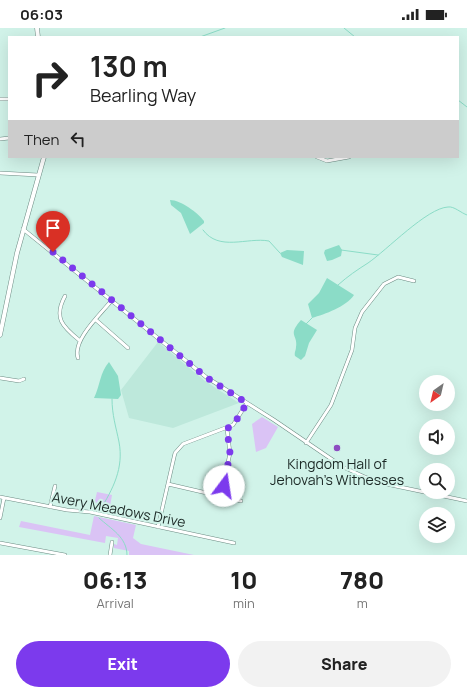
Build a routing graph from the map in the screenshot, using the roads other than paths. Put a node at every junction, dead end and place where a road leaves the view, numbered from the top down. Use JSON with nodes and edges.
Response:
{"nodes":[{"id":1,"x":44,"y":158,"type":"edge"},
{"id":2,"x":320,"y":158,"type":"edge"},
{"id":3,"x":344,"y":158,"type":"edge"},
{"id":4,"x":0,"y":173,"type":"edge"},
{"id":5,"x":38,"y":176,"type":"junction"},
{"id":6,"x":23,"y":229,"type":"junction"},
{"id":7,"x":414,"y":281,"type":"dead end"},
{"id":8,"x":65,"y":296,"type":"dead end"},
{"id":9,"x":112,"y":300,"type":"junction"},
{"id":10,"x":96,"y":320,"type":"junction"},
{"id":11,"x":0,"y":335,"type":"edge"},
{"id":12,"x":79,"y":340,"type":"junction"},
{"id":13,"x":128,"y":348,"type":"dead end"},
{"id":14,"x":78,"y":358,"type":"dead end"},
{"id":15,"x":0,"y":378,"type":"edge"},
{"id":16,"x":24,"y":379,"type":"dead end"},
{"id":17,"x":247,"y":403,"type":"junction"},
{"id":18,"x":227,"y":429,"type":"junction"},
{"id":19,"x":306,"y":443,"type":"junction"},
{"id":20,"x":168,"y":484,"type":"junction"},
{"id":21,"x":55,"y":486,"type":"dead end"},
{"id":22,"x":221,"y":496,"type":"junction"},
{"id":23,"x":2,"y":497,"type":"edge"},
{"id":24,"x":241,"y":501,"type":"dead end"},
{"id":25,"x":467,"y":501,"type":"edge"},
{"id":26,"x":50,"y":507,"type":"junction"},
{"id":27,"x":0,"y":518,"type":"edge"},
{"id":28,"x":158,"y":527,"type":"junction"},
{"id":29,"x":112,"y":542,"type":"dead end"},
{"id":30,"x":0,"y":543,"type":"edge"},
{"id":31,"x":234,"y":543,"type":"dead end"},
{"id":32,"x":65,"y":555,"type":"edge"},
{"id":33,"x":110,"y":555,"type":"edge"}],
"edges":[{"from":1,"to":5,"type":"main road"},
{"from":2,"to":3,"type":"street"},
{"from":4,"to":5,"type":"street"},
{"from":5,"to":6,"type":"main road"},
{"from":6,"to":9,"type":"street"},
{"from":6,"to":11,"type":"main road"},
{"from":7,"to":19,"type":"street"},
{"from":8,"to":12,"type":"street"},
{"from":9,"to":10,"type":"street"},
{"from":9,"to":17,"type":"street"},
{"from":10,"to":12,"type":"street"},
{"from":10,"to":13,"type":"street"},
{"from":12,"to":14,"type":"street"},
{"from":15,"to":16,"type":"street"},
{"from":17,"to":18,"type":"street"},
{"from":17,"to":19,"type":"street"},
{"from":18,"to":20,"type":"street"},
{"from":18,"to":22,"type":"street"},
{"from":19,"to":25,"type":"street"},
{"from":20,"to":22,"type":"street"},
{"from":20,"to":28,"type":"street"},
{"from":21,"to":26,"type":"street"},
{"from":22,"to":24,"type":"street"},
{"from":23,"to":26,"type":"street","name":"Avery Meadows Drive"},
{"from":23,"to":27,"type":"street"},
{"from":26,"to":28,"type":"street","name":"Avery Meadows Drive"},
{"from":28,"to":31,"type":"street","name":"Avery Meadows Drive"},
{"from":29,"to":33,"type":"street"},
{"from":30,"to":32,"type":"street"}]}
